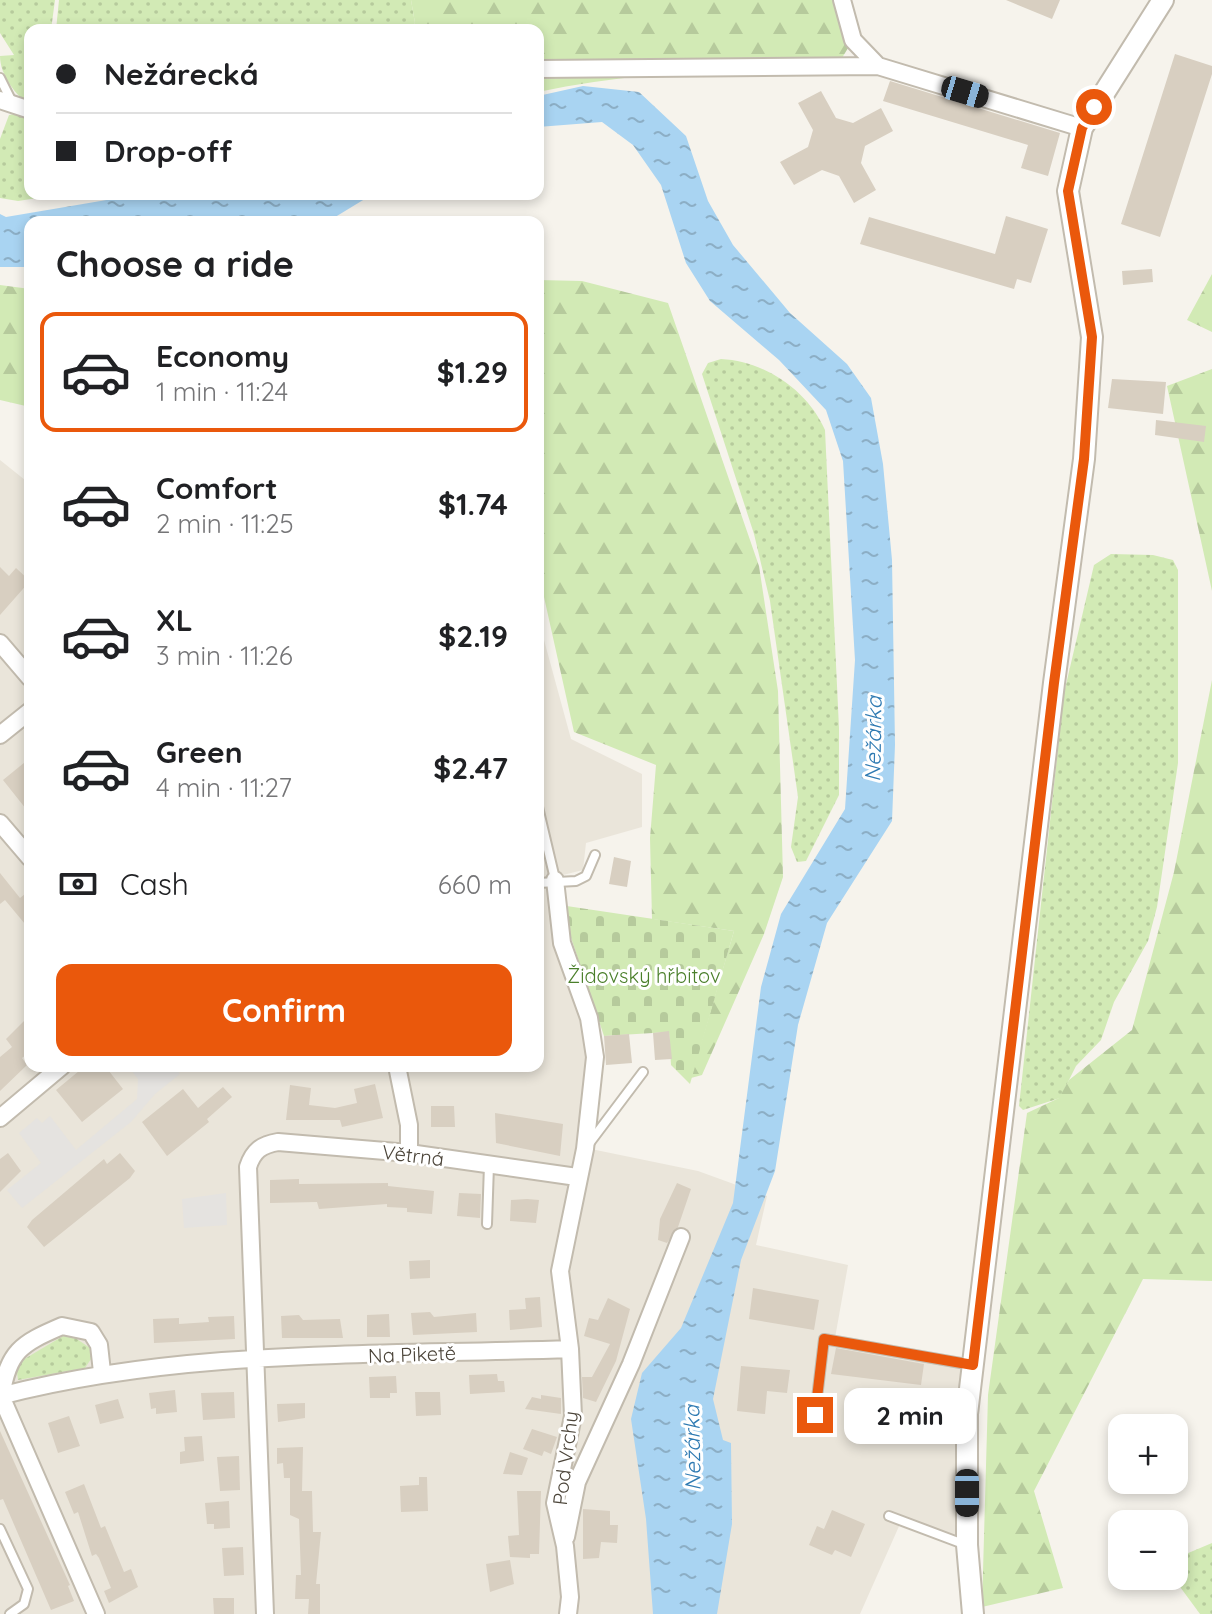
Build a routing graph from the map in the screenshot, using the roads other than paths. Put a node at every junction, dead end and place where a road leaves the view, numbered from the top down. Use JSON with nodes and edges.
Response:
{"nodes":[{"id":1,"x":842,"y":0,"type":"edge"},
{"id":2,"x":1163,"y":0,"type":"edge"},
{"id":3,"x":878,"y":66,"type":"junction"},
{"id":4,"x":544,"y":69,"type":"edge"},
{"id":5,"x":0,"y":78,"type":"edge"},
{"id":6,"x":15,"y":105,"type":"edge"},
{"id":7,"x":1082,"y":128,"type":"junction"},
{"id":8,"x":0,"y":643,"type":"edge"},
{"id":9,"x":24,"y":671,"type":"edge"},
{"id":10,"x":24,"y":716,"type":"edge"},
{"id":11,"x":0,"y":735,"type":"edge"},
{"id":12,"x":2,"y":829,"type":"edge"},
{"id":13,"x":24,"y":852,"type":"edge"},
{"id":14,"x":595,"y":855,"type":"dead end"},
{"id":15,"x":546,"y":882,"type":"edge"},
{"id":16,"x":56,"y":1072,"type":"edge"},
{"id":17,"x":398,"y":1072,"type":"edge"},
{"id":18,"x":643,"y":1072,"type":"dead end"},
{"id":19,"x":0,"y":1118,"type":"edge"},
{"id":20,"x":585,"y":1149,"type":"junction"},
{"id":21,"x":409,"y":1153,"type":"junction"},
{"id":22,"x":489,"y":1164,"type":"junction"},
{"id":23,"x":577,"y":1177,"type":"junction"},
{"id":24,"x":487,"y":1224,"type":"dead end"},
{"id":25,"x":681,"y":1237,"type":"dead end"},
{"id":26,"x":570,"y":1349,"type":"junction"},
{"id":27,"x":255,"y":1360,"type":"junction"},
{"id":28,"x":973,"y":1365,"type":"junction"},
{"id":29,"x":102,"y":1372,"type":"junction"},
{"id":30,"x":0,"y":1396,"type":"edge"},
{"id":31,"x":815,"y":1415,"type":"dead end"},
{"id":32,"x":889,"y":1516,"type":"dead end"},
{"id":33,"x":0,"y":1529,"type":"edge"},
{"id":34,"x":967,"y":1545,"type":"junction"},
{"id":35,"x":565,"y":1546,"type":"junction"},
{"id":36,"x":10,"y":1614,"type":"edge"},
{"id":37,"x":96,"y":1614,"type":"edge"},
{"id":38,"x":265,"y":1614,"type":"edge"},
{"id":39,"x":568,"y":1614,"type":"edge"},
{"id":40,"x":973,"y":1614,"type":"edge"}],
"edges":[{"from":1,"to":3,"type":"street"},
{"from":2,"to":7,"type":"street"},
{"from":3,"to":4,"type":"street"},
{"from":3,"to":7,"type":"street"},
{"from":5,"to":6,"type":"lane"},
{"from":7,"to":28,"type":"street"},
{"from":8,"to":9,"type":"street"},
{"from":10,"to":11,"type":"street"},
{"from":12,"to":13,"type":"street"},
{"from":14,"to":15,"type":"lane"},
{"from":15,"to":20,"type":"street","name":"Pod Vrchy"},
{"from":16,"to":19,"type":"street"},
{"from":17,"to":21,"type":"street"},
{"from":18,"to":20,"type":"lane"},
{"from":20,"to":23,"type":"street","name":"Pod Vrchy"},
{"from":21,"to":22,"type":"street","name":"Větrná"},
{"from":21,"to":27,"type":"street","name":"Větrná"},
{"from":22,"to":23,"type":"street","name":"Větrná"},
{"from":22,"to":24,"type":"lane"},
{"from":23,"to":26,"type":"street","name":"Pod Vrchy"},
{"from":25,"to":35,"type":"street"},
{"from":26,"to":27,"type":"street","name":"Na Piketě"},
{"from":26,"to":35,"type":"street","name":"Pod Vrchy"},
{"from":27,"to":29,"type":"street","name":"Na Piketě"},
{"from":27,"to":38,"type":"street"},
{"from":28,"to":31,"type":"lane"},
{"from":28,"to":34,"type":"street"},
{"from":29,"to":30,"type":"street","name":"Na Piketě"},
{"from":29,"to":30,"type":"street"},
{"from":30,"to":37,"type":"street"},
{"from":32,"to":34,"type":"lane"},
{"from":33,"to":36,"type":"lane"},
{"from":34,"to":40,"type":"street"},
{"from":35,"to":39,"type":"street","name":"Pod Vrchy"}]}
